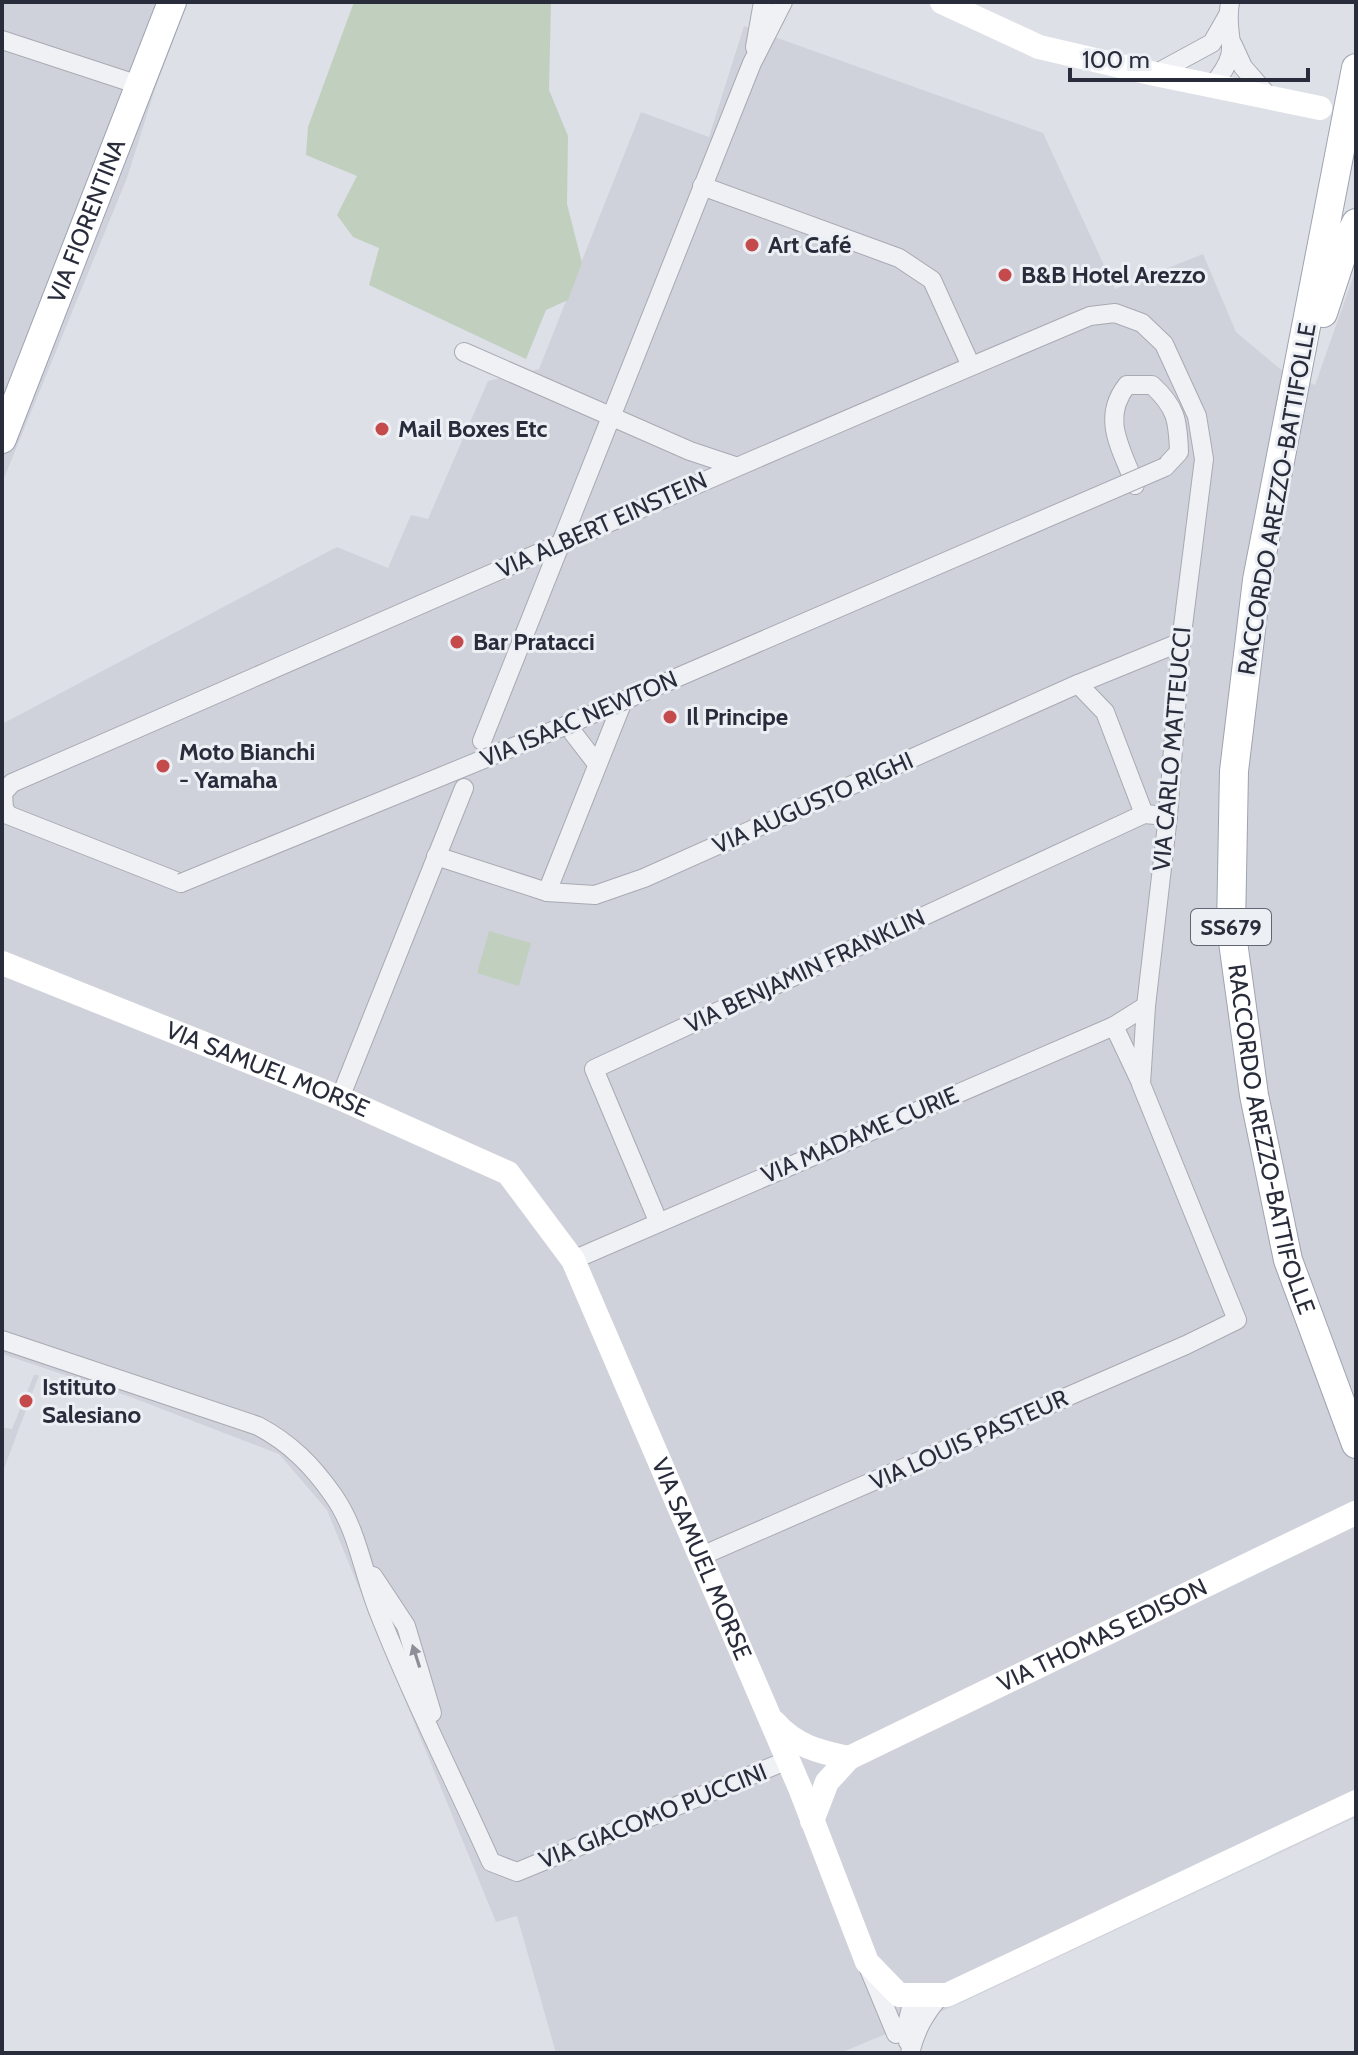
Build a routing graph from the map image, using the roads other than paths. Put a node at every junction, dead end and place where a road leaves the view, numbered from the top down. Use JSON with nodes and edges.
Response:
{"nodes":[{"id":1,"x":172,"y":2,"type":"edge"},
{"id":2,"x":942,"y":2,"type":"edge"},
{"id":3,"x":773,"y":5,"type":"edge"},
{"id":4,"x":1229,"y":9,"type":"edge"},
{"id":5,"x":2,"y":40,"type":"edge"},
{"id":6,"x":1212,"y":43,"type":"junction"},
{"id":7,"x":1233,"y":45,"type":"junction"},
{"id":8,"x":1356,"y":68,"type":"edge"},
{"id":9,"x":1155,"y":74,"type":"junction"},
{"id":10,"x":139,"y":85,"type":"junction"},
{"id":11,"x":1212,"y":86,"type":"junction"},
{"id":12,"x":1270,"y":98,"type":"junction"},
{"id":13,"x":1320,"y":108,"type":"dead end"},
{"id":14,"x":702,"y":186,"type":"junction"},
{"id":15,"x":1356,"y":223,"type":"edge"},
{"id":16,"x":464,"y":352,"type":"dead end"},
{"id":17,"x":971,"y":366,"type":"junction"},
{"id":18,"x":1293,"y":397,"type":"junction"},
{"id":19,"x":611,"y":414,"type":"junction"},
{"id":20,"x":1197,"y":416,"type":"joint"},
{"id":21,"x":2,"y":439,"type":"edge"},
{"id":22,"x":735,"y":466,"type":"junction"},
{"id":23,"x":1135,"y":485,"type":"dead end"},
{"id":24,"x":558,"y":546,"type":"junction"},
{"id":25,"x":1181,"y":642,"type":"junction"},
{"id":26,"x":1078,"y":684,"type":"junction"},
{"id":27,"x":623,"y":701,"type":"junction"},
{"id":28,"x":567,"y":725,"type":"junction"},
{"id":29,"x":482,"y":741,"type":"dead end"},
{"id":30,"x":597,"y":764,"type":"junction"},
{"id":31,"x":464,"y":788,"type":"dead end"},
{"id":32,"x":1144,"y":814,"type":"junction"},
{"id":33,"x":1168,"y":816,"type":"junction"},
{"id":34,"x":20,"y":821,"type":"joint"},
{"id":35,"x":436,"y":856,"type":"junction"},
{"id":36,"x":547,"y":892,"type":"junction"},
{"id":37,"x":2,"y":963,"type":"edge"},
{"id":38,"x":1146,"y":1006,"type":"junction"},
{"id":39,"x":1114,"y":1026,"type":"junction"},
{"id":40,"x":1141,"y":1084,"type":"junction"},
{"id":41,"x":340,"y":1098,"type":"junction"},
{"id":42,"x":658,"y":1221,"type":"junction"},
{"id":43,"x":573,"y":1260,"type":"junction"},
{"id":44,"x":1237,"y":1320,"type":"joint"},
{"id":45,"x":2,"y":1340,"type":"edge"},
{"id":46,"x":1356,"y":1444,"type":"edge"},
{"id":47,"x":1355,"y":1513,"type":"edge"},
{"id":48,"x":699,"y":1557,"type":"junction"},
{"id":49,"x":768,"y":1715,"type":"junction"},
{"id":50,"x":814,"y":1751,"type":"junction"},
{"id":51,"x":849,"y":1758,"type":"junction"},
{"id":52,"x":794,"y":1774,"type":"junction"},
{"id":53,"x":827,"y":1782,"type":"junction"},
{"id":54,"x":1356,"y":1802,"type":"edge"},
{"id":55,"x":812,"y":1821,"type":"junction"},
{"id":56,"x":867,"y":1962,"type":"junction"},
{"id":57,"x":905,"y":1993,"type":"junction"},
{"id":58,"x":941,"y":1995,"type":"junction"},
{"id":59,"x":896,"y":2034,"type":"junction"},
{"id":60,"x":907,"y":2053,"type":"edge"}],
"edges":[{"from":1,"to":10,"type":"main road","name":"VIA FIORENTINA"},
{"from":2,"to":9,"type":"street"},
{"from":3,"to":14,"type":"street"},
{"from":4,"to":6,"type":"street"},
{"from":4,"to":7,"type":"street"},
{"from":5,"to":10,"type":"street"},
{"from":6,"to":9,"type":"street"},
{"from":6,"to":11,"type":"street"},
{"from":7,"to":11,"type":"street"},
{"from":7,"to":12,"type":"street"},
{"from":8,"to":18,"type":"main road","name":"RACCORDO AREZZO-BATTIFOLLE","number":"SS679"},
{"from":9,"to":11,"type":"street"},
{"from":10,"to":21,"type":"main road","name":"VIA FIORENTINA"},
{"from":11,"to":12,"type":"street"},
{"from":12,"to":13,"type":"street"},
{"from":14,"to":17,"type":"street"},
{"from":14,"to":19,"type":"street"},
{"from":15,"to":18,"type":"main road"},
{"from":16,"to":19,"type":"street"},
{"from":17,"to":20,"type":"street","name":"VIA ALBERT EINSTEIN"},
{"from":17,"to":22,"type":"street","name":"VIA ALBERT EINSTEIN"},
{"from":18,"to":46,"type":"main road","name":"RACCORDO AREZZO-BATTIFOLLE","number":"SS679"},
{"from":19,"to":22,"type":"street"},
{"from":19,"to":24,"type":"street"},
{"from":20,"to":25,"type":"street","name":"VIA CARLO MATTEUCCI"},
{"from":22,"to":24,"type":"street","name":"VIA ALBERT EINSTEIN"},
{"from":23,"to":27,"type":"street","name":"VIA ISAAC NEWTON","bridge":true},
{"from":24,"to":29,"type":"street"},
{"from":24,"to":34,"type":"street","name":"VIA ALBERT EINSTEIN"},
{"from":25,"to":26,"type":"street","name":"VIA AUGUSTO RIGHI"},
{"from":25,"to":33,"type":"street","name":"VIA CARLO MATTEUCCI"},
{"from":26,"to":32,"type":"street"},
{"from":26,"to":36,"type":"street","name":"VIA AUGUSTO RIGHI"},
{"from":27,"to":28,"type":"street","name":"VIA ISAAC NEWTON","bridge":true},
{"from":27,"to":30,"type":"street"},
{"from":28,"to":30,"type":"street"},
{"from":28,"to":34,"type":"street","name":"VIA ISAAC NEWTON","bridge":true},
{"from":30,"to":36,"type":"street"},
{"from":31,"to":35,"type":"street"},
{"from":32,"to":33,"type":"street","name":"VIA BENJAMIN FRANKLIN"},
{"from":32,"to":42,"type":"street","name":"VIA BENJAMIN FRANKLIN"},
{"from":33,"to":38,"type":"street","name":"VIA CARLO MATTEUCCI"},
{"from":35,"to":36,"type":"street","name":"VIA AUGUSTO RIGHI"},
{"from":35,"to":41,"type":"street"},
{"from":37,"to":41,"type":"street","name":"VIA SAMUEL MORSE"},
{"from":38,"to":39,"type":"street","name":"VIA MADAME CURIE"},
{"from":38,"to":40,"type":"street","name":"VIA CARLO MATTEUCCI"},
{"from":39,"to":40,"type":"street","name":"VIA CARLO MATTEUCCI"},
{"from":39,"to":42,"type":"street","name":"VIA MADAME CURIE"},
{"from":40,"to":44,"type":"street","name":"VIA CARLO MATTEUCCI"},
{"from":41,"to":43,"type":"street","name":"VIA SAMUEL MORSE"},
{"from":42,"to":43,"type":"street","name":"VIA MADAME CURIE"},
{"from":43,"to":48,"type":"street","name":"VIA SAMUEL MORSE"},
{"from":44,"to":48,"type":"street","name":"VIA LOUIS PASTEUR"},
{"from":45,"to":52,"type":"street","name":"VIA GIACOMO PUCCINI"},
{"from":47,"to":51,"type":"street","name":"VIA THOMAS EDISON"},
{"from":48,"to":49,"type":"street","name":"VIA SAMUEL MORSE"},
{"from":49,"to":50,"type":"street"},
{"from":49,"to":52,"type":"street","name":"VIA SAMUEL MORSE"},
{"from":50,"to":51,"type":"street"},
{"from":50,"to":52,"type":"street"},
{"from":51,"to":53,"type":"street"},
{"from":52,"to":53,"type":"street"},
{"from":52,"to":55,"type":"street","name":"VIA SAMUEL MORSE"},
{"from":53,"to":55,"type":"street"},
{"from":54,"to":58,"type":"street"},
{"from":55,"to":56,"type":"street","name":"VIA SAMUEL MORSE"},
{"from":56,"to":57,"type":"street","name":"VIA SAMUEL MORSE"},
{"from":56,"to":59,"type":"street"},
{"from":57,"to":58,"type":"street"},
{"from":57,"to":59,"type":"street"},
{"from":57,"to":60,"type":"street"},
{"from":58,"to":60,"type":"street"},
{"from":59,"to":60,"type":"street"}]}
